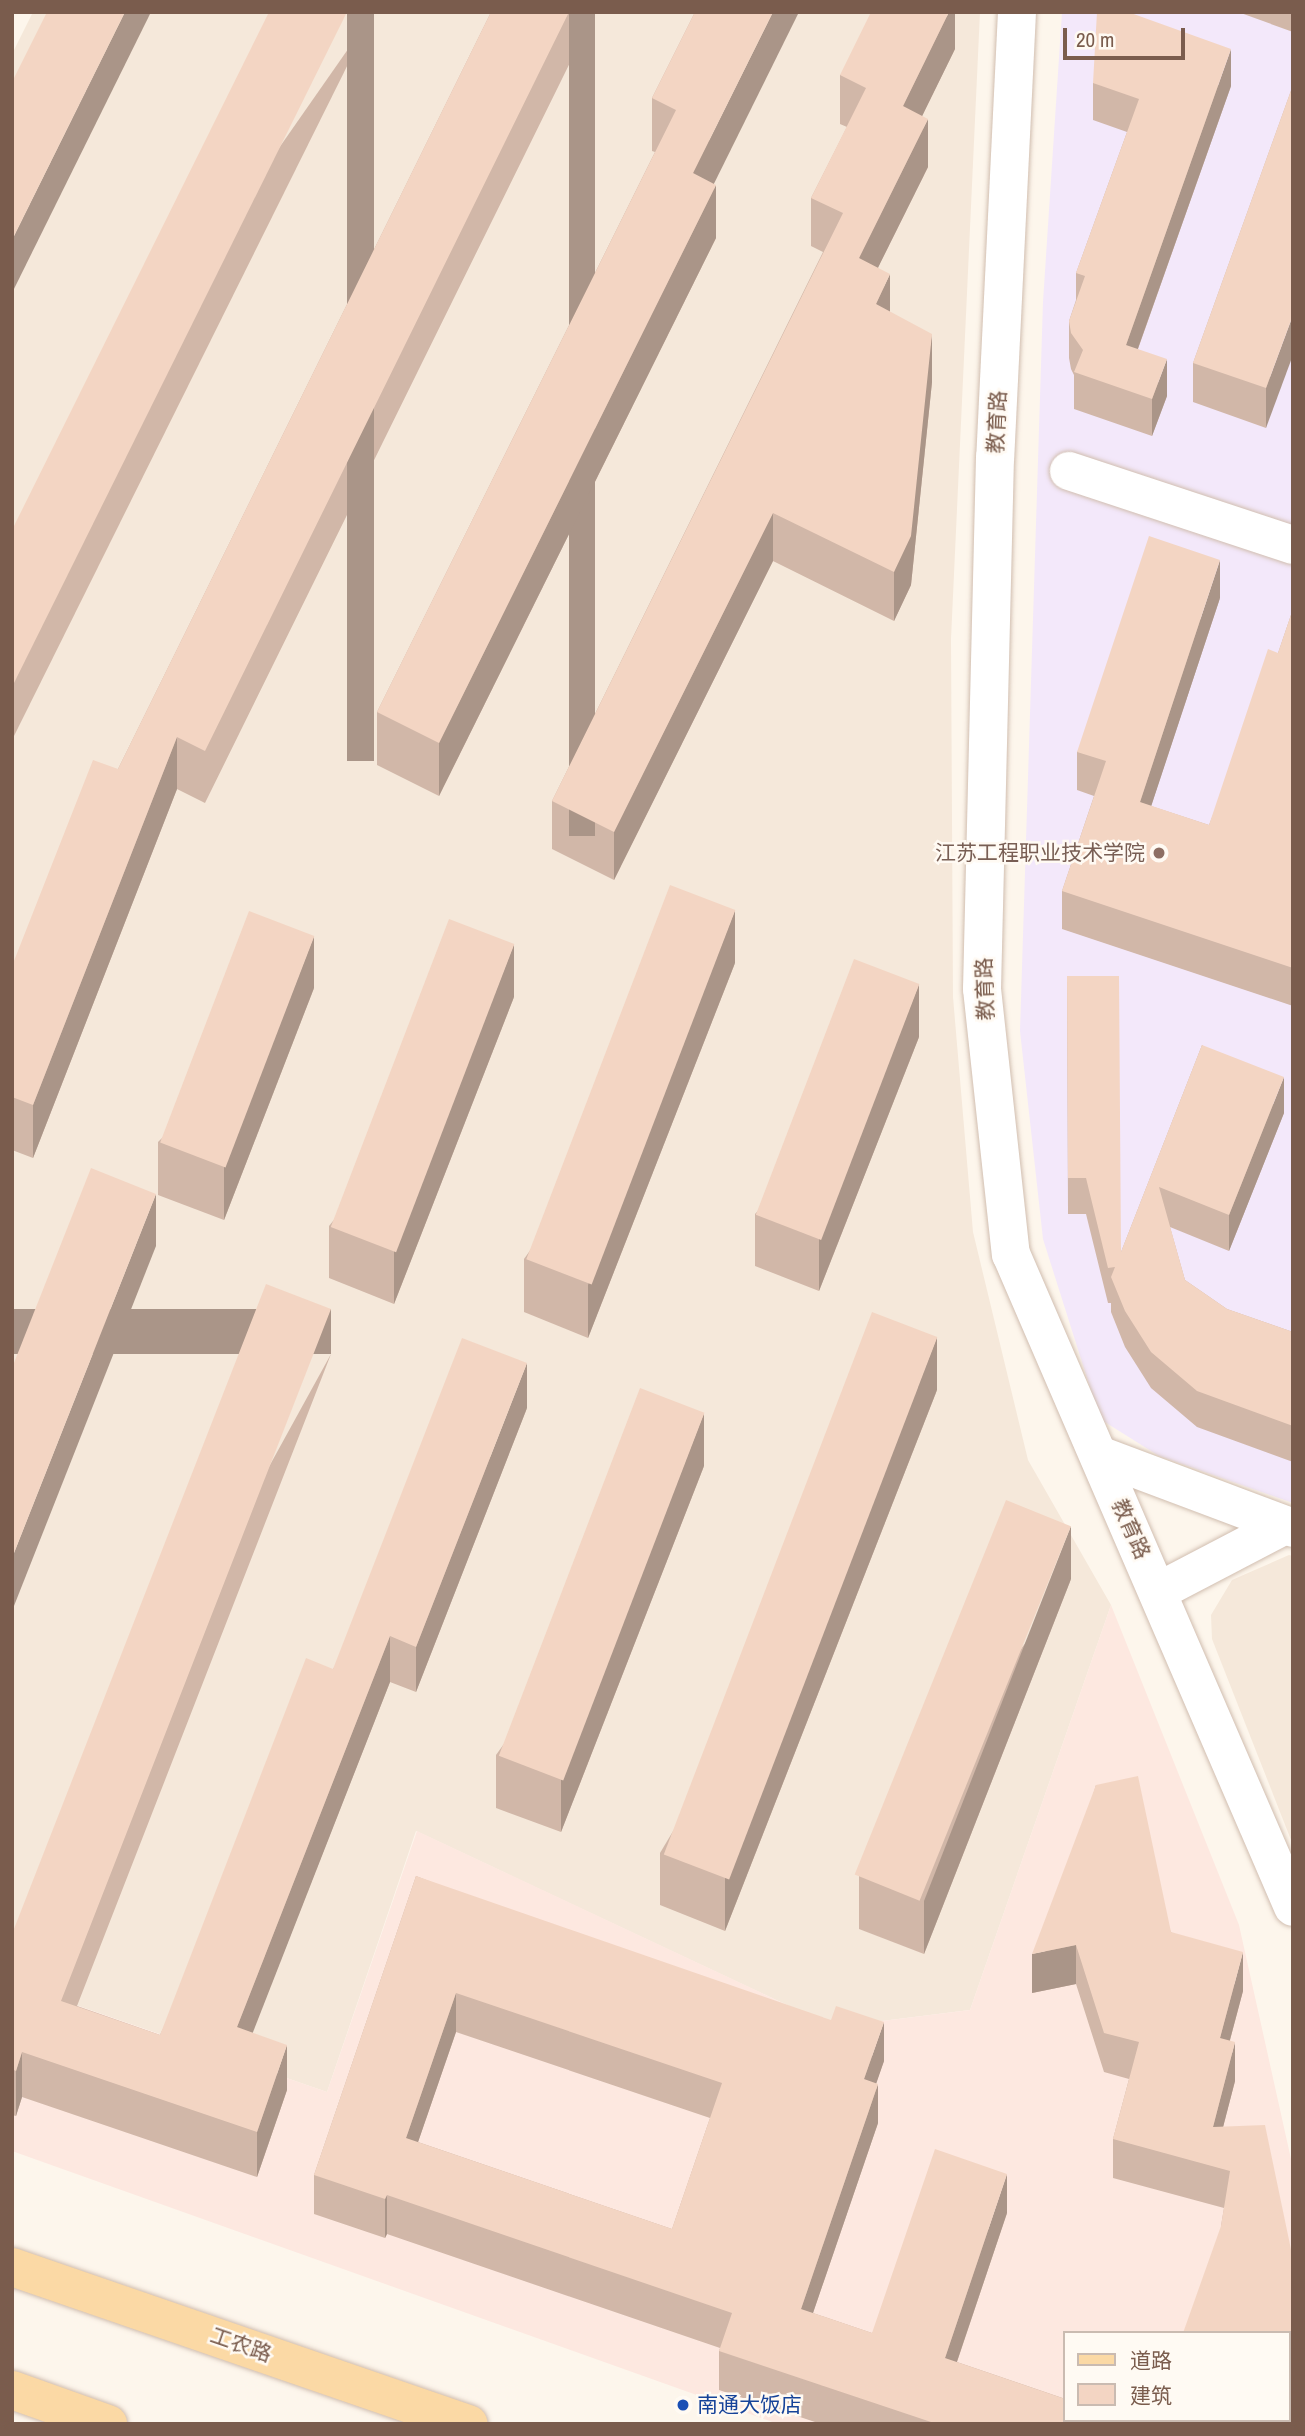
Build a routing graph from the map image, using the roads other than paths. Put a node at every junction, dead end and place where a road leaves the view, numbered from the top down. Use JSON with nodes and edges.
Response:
{"nodes":[{"id":1,"x":1017,"y":12,"type":"edge"},
{"id":2,"x":1069,"y":471,"type":"dead end"},
{"id":3,"x":1293,"y":545,"type":"edge"},
{"id":4,"x":1099,"y":1455,"type":"junction"},
{"id":5,"x":1289,"y":1527,"type":"edge"},
{"id":6,"x":1159,"y":1591,"type":"junction"},
{"id":7,"x":1293,"y":1907,"type":"edge"},
{"id":8,"x":12,"y":2266,"type":"edge"},
{"id":9,"x":12,"y":2390,"type":"edge"},
{"id":10,"x":108,"y":2424,"type":"edge"},
{"id":11,"x":469,"y":2424,"type":"edge"}],
"edges":[{"from":1,"to":4,"type":"street","name":"教育路"},
{"from":2,"to":3,"type":"street"},
{"from":4,"to":5,"type":"street"},
{"from":4,"to":6,"type":"street","name":"教育路"},
{"from":5,"to":6,"type":"street"},
{"from":6,"to":7,"type":"street","name":"教育路"},
{"from":8,"to":11,"type":"main road","name":"工农路"},
{"from":9,"to":10,"type":"main road"}]}
